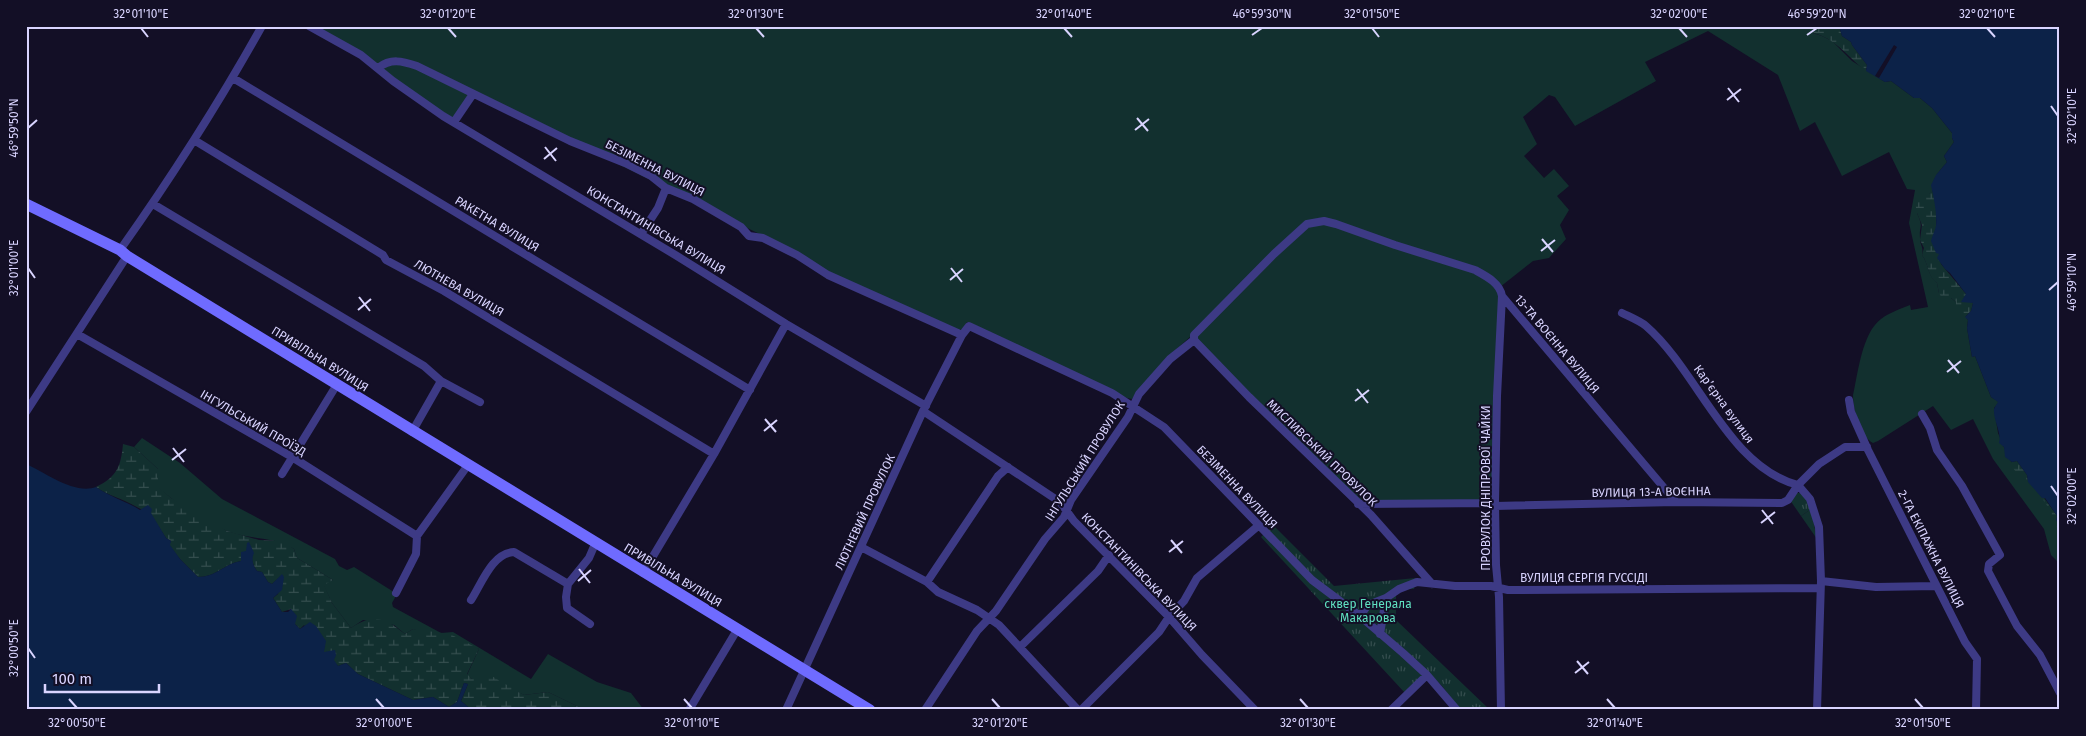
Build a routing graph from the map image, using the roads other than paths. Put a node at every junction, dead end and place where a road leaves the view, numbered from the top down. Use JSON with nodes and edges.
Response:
{"nodes":[{"id":1,"x":262,"y":26,"type":"edge"},
{"id":2,"x":309,"y":26,"type":"edge"},
{"id":3,"x":378,"y":68,"type":"junction"},
{"id":4,"x":233,"y":78,"type":"junction"},
{"id":5,"x":473,"y":94,"type":"junction"},
{"id":6,"x":454,"y":122,"type":"junction"},
{"id":7,"x":194,"y":140,"type":"junction"},
{"id":8,"x":666,"y":188,"type":"junction"},
{"id":9,"x":26,"y":204,"type":"edge"},
{"id":10,"x":153,"y":204,"type":"junction"},
{"id":11,"x":1307,"y":224,"type":"joint"},
{"id":12,"x":642,"y":234,"type":"junction"},
{"id":13,"x":124,"y":253,"type":"junction"},
{"id":14,"x":1502,"y":296,"type":"junction"},
{"id":15,"x":1622,"y":313,"type":"dead end"},
{"id":16,"x":786,"y":324,"type":"junction"},
{"id":17,"x":969,"y":326,"type":"joint"},
{"id":18,"x":77,"y":334,"type":"junction"},
{"id":19,"x":962,"y":335,"type":"junction"},
{"id":20,"x":1194,"y":340,"type":"junction"},
{"id":21,"x":441,"y":381,"type":"junction"},
{"id":22,"x":336,"y":386,"type":"junction"},
{"id":23,"x":750,"y":390,"type":"junction"},
{"id":24,"x":1849,"y":400,"type":"dead end"},
{"id":25,"x":480,"y":402,"type":"dead end"},
{"id":26,"x":1133,"y":408,"type":"junction"},
{"id":27,"x":925,"y":409,"type":"junction"},
{"id":28,"x":26,"y":412,"type":"edge"},
{"id":29,"x":1922,"y":414,"type":"dead end"},
{"id":30,"x":412,"y":432,"type":"junction"},
{"id":31,"x":1867,"y":446,"type":"junction"},
{"id":32,"x":714,"y":454,"type":"junction"},
{"id":33,"x":292,"y":457,"type":"junction"},
{"id":34,"x":468,"y":465,"type":"junction"},
{"id":35,"x":1008,"y":467,"type":"junction"},
{"id":36,"x":282,"y":474,"type":"dead end"},
{"id":37,"x":1798,"y":485,"type":"junction"},
{"id":38,"x":1676,"y":502,"type":"junction"},
{"id":39,"x":1358,"y":504,"type":"junction"},
{"id":40,"x":1495,"y":505,"type":"junction"},
{"id":41,"x":1066,"y":509,"type":"junction"},
{"id":42,"x":1258,"y":526,"type":"junction"},
{"id":43,"x":417,"y":536,"type":"junction"},
{"id":44,"x":595,"y":544,"type":"junction"},
{"id":45,"x":861,"y":547,"type":"junction"},
{"id":46,"x":1110,"y":555,"type":"junction"},
{"id":47,"x":643,"y":573,"type":"junction"},
{"id":48,"x":927,"y":582,"type":"junction"},
{"id":49,"x":568,"y":584,"type":"junction"},
{"id":50,"x":1432,"y":584,"type":"junction"},
{"id":51,"x":1821,"y":585,"type":"junction"},
{"id":52,"x":1936,"y":586,"type":"junction"},
{"id":53,"x":1498,"y":588,"type":"junction"},
{"id":54,"x":396,"y":593,"type":"dead end"},
{"id":55,"x":1386,"y":598,"type":"junction"},
{"id":56,"x":472,"y":600,"type":"dead end"},
{"id":57,"x":1170,"y":616,"type":"junction"},
{"id":58,"x":1360,"y":616,"type":"junction"},
{"id":59,"x":988,"y":619,"type":"junction"},
{"id":60,"x":590,"y":624,"type":"dead end"},
{"id":61,"x":737,"y":630,"type":"junction"},
{"id":62,"x":1380,"y":634,"type":"junction"},
{"id":63,"x":1020,"y":646,"type":"junction"},
{"id":64,"x":805,"y":669,"type":"junction"},
{"id":65,"x":1427,"y":675,"type":"junction"},
{"id":66,"x":2060,"y":693,"type":"edge"},
{"id":67,"x":689,"y":710,"type":"edge"},
{"id":68,"x":786,"y":710,"type":"edge"},
{"id":69,"x":870,"y":710,"type":"edge"},
{"id":70,"x":925,"y":710,"type":"edge"},
{"id":71,"x":1080,"y":710,"type":"edge"},
{"id":72,"x":1254,"y":710,"type":"edge"},
{"id":73,"x":1391,"y":710,"type":"edge"},
{"id":74,"x":1456,"y":710,"type":"edge"},
{"id":75,"x":1501,"y":710,"type":"edge"},
{"id":76,"x":1817,"y":710,"type":"edge"},
{"id":77,"x":1976,"y":710,"type":"edge"}],
"edges":[{"from":1,"to":4,"type":"street"},
{"from":2,"to":3,"type":"street"},
{"from":3,"to":5,"type":"street","name":"БЕЗІМЕННА ВУЛИЦЯ"},
{"from":3,"to":6,"type":"street","name":"КОНСТАНТИНІВСЬКА ВУЛИЦЯ"},
{"from":4,"to":7,"type":"street"},
{"from":4,"to":23,"type":"street","name":"РАКЕТНА ВУЛИЦЯ"},
{"from":5,"to":6,"type":"street"},
{"from":5,"to":8,"type":"street","name":"БЕЗІМЕННА ВУЛИЦЯ"},
{"from":6,"to":12,"type":"street","name":"КОНСТАНТИНІВСЬКА ВУЛИЦЯ"},
{"from":7,"to":10,"type":"street"},
{"from":7,"to":32,"type":"street","name":"ЛЮТНЕВА ВУЛИЦЯ"},
{"from":8,"to":12,"type":"street"},
{"from":8,"to":19,"type":"street","name":"БЕЗІМЕННА ВУЛИЦЯ"},
{"from":9,"to":13,"type":"street","name":"ПРИВІЛЬНА ВУЛИЦЯ"},
{"from":10,"to":13,"type":"street"},
{"from":10,"to":21,"type":"street"},
{"from":11,"to":14,"type":"street","name":"13-ТА ВОЄННА ВУЛИЦЯ"},
{"from":11,"to":20,"type":"street","name":"ІНГУЛЬСЬКИЙ ПРОВУЛОК"},
{"from":12,"to":16,"type":"street","name":"КОНСТАНТИНІВСЬКА ВУЛИЦЯ"},
{"from":13,"to":18,"type":"street"},
{"from":13,"to":22,"type":"street","name":"ПРИВІЛЬНА ВУЛИЦЯ"},
{"from":14,"to":38,"type":"street","name":"13-ТА ВОЄННА ВУЛИЦЯ"},
{"from":14,"to":40,"type":"street","name":"ПРОВУЛОК ДНІПРОВОЇ ЧАЙКИ"},
{"from":15,"to":37,"type":"street","name":"Карʼєрна вулиця"},
{"from":16,"to":23,"type":"street"},
{"from":16,"to":27,"type":"street","name":"КОНСТАНТИНІВСЬКА ВУЛИЦЯ"},
{"from":17,"to":19,"type":"street","name":"ЛЮТНЕВИЙ ПРОВУЛОК"},
{"from":17,"to":26,"type":"street","name":"БЕЗІМЕННА ВУЛИЦЯ"},
{"from":18,"to":28,"type":"street"},
{"from":18,"to":33,"type":"street","name":"ІНГУЛЬСЬКИЙ ПРОЇЗД"},
{"from":19,"to":27,"type":"street","name":"ЛЮТНЕВИЙ ПРОВУЛОК"},
{"from":20,"to":26,"type":"street","name":"ІНГУЛЬСЬКИЙ ПРОВУЛОК"},
{"from":20,"to":39,"type":"street","name":"МИСЛИВСЬКИЙ ПРОВУЛОК"},
{"from":21,"to":25,"type":"street"},
{"from":21,"to":30,"type":"street"},
{"from":22,"to":30,"type":"street","name":"ПРИВІЛЬНА ВУЛИЦЯ"},
{"from":22,"to":33,"type":"street"},
{"from":23,"to":32,"type":"street"},
{"from":24,"to":31,"type":"street","name":"2-ГА ЕКІПАЖНА ВУЛИЦЯ"},
{"from":26,"to":41,"type":"street","name":"ІНГУЛЬСЬКИЙ ПРОВУЛОК"},
{"from":26,"to":42,"type":"street","name":"БЕЗІМЕННА ВУЛИЦЯ"},
{"from":27,"to":35,"type":"street","name":"КОНСТАНТИНІВСЬКА ВУЛИЦЯ"},
{"from":27,"to":45,"type":"street","name":"ЛЮТНЕВИЙ ПРОВУЛОК"},
{"from":29,"to":66,"type":"street"},
{"from":30,"to":34,"type":"street","name":"ПРИВІЛЬНА ВУЛИЦЯ"},
{"from":31,"to":37,"type":"street"},
{"from":31,"to":52,"type":"street","name":"2-ГА ЕКІПАЖНА ВУЛИЦЯ"},
{"from":32,"to":47,"type":"street"},
{"from":33,"to":36,"type":"street"},
{"from":33,"to":43,"type":"street","name":"ІНГУЛЬСЬКИЙ ПРОЇЗД"},
{"from":34,"to":43,"type":"street"},
{"from":34,"to":44,"type":"street","name":"ПРИВІЛЬНА ВУЛИЦЯ"},
{"from":35,"to":41,"type":"street","name":"КОНСТАНТИНІВСЬКА ВУЛИЦЯ"},
{"from":35,"to":48,"type":"street"},
{"from":37,"to":38,"type":"street","name":"ВУЛИЦЯ 13-А ВОЄННА"},
{"from":37,"to":51,"type":"street"},
{"from":38,"to":40,"type":"street","name":"ВУЛИЦЯ 13-А ВОЄННА"},
{"from":39,"to":40,"type":"street","name":"ВУЛИЦЯ 13-А ВОЄННА"},
{"from":39,"to":50,"type":"street","name":"МИСЛИВСЬКИЙ ПРОВУЛОК"},
{"from":40,"to":53,"type":"street","name":"ПРОВУЛОК ДНІПРОВОЇ ЧАЙКИ"},
{"from":41,"to":46,"type":"street","name":"КОНСТАНТИНІВСЬКА ВУЛИЦЯ"},
{"from":41,"to":59,"type":"street","name":"ІНГУЛЬСЬКИЙ ПРОВУЛОК"},
{"from":42,"to":57,"type":"street"},
{"from":42,"to":58,"type":"street","name":"БЕЗІМЕННА ВУЛИЦЯ"},
{"from":43,"to":54,"type":"street"},
{"from":44,"to":47,"type":"street","name":"ПРИВІЛЬНА ВУЛИЦЯ"},
{"from":44,"to":49,"type":"street"},
{"from":45,"to":48,"type":"street"},
{"from":45,"to":64,"type":"street","name":"ЛЮТНЕВИЙ ПРОВУЛОК"},
{"from":46,"to":57,"type":"street","name":"КОНСТАНТИНІВСЬКА ВУЛИЦЯ"},
{"from":46,"to":63,"type":"street"},
{"from":47,"to":61,"type":"street","name":"ПРИВІЛЬНА ВУЛИЦЯ"},
{"from":48,"to":59,"type":"street"},
{"from":49,"to":56,"type":"street"},
{"from":49,"to":60,"type":"street"},
{"from":50,"to":53,"type":"street","name":"ВУЛИЦЯ СЕРГІЯ ГУССІДІ"},
{"from":50,"to":55,"type":"street","name":"ВУЛИЦЯ СЕРГІЯ ГУССІДІ"},
{"from":51,"to":52,"type":"street","name":"ВУЛИЦЯ СЕРГІЯ ГУССІДІ"},
{"from":51,"to":53,"type":"street","name":"ВУЛИЦЯ СЕРГІЯ ГУССІДІ"},
{"from":51,"to":76,"type":"street"},
{"from":52,"to":77,"type":"street","name":"2-ГА ЕКІПАЖНА ВУЛИЦЯ"},
{"from":53,"to":75,"type":"street","name":"ПРОВУЛОК ДНІПРОВОЇ ЧАЙКИ"},
{"from":55,"to":58,"type":"street","name":"ВУЛИЦЯ СЕРГІЯ ГУССІДІ"},
{"from":55,"to":62,"type":"street"},
{"from":57,"to":71,"type":"street"},
{"from":57,"to":72,"type":"street","name":"КОНСТАНТИНІВСЬКА ВУЛИЦЯ"},
{"from":58,"to":62,"type":"street","name":"БЕЗІМЕННА ВУЛИЦЯ"},
{"from":59,"to":63,"type":"street"},
{"from":59,"to":70,"type":"street","name":"ІНГУЛЬСЬКИЙ ПРОВУЛОК"},
{"from":61,"to":64,"type":"street","name":"ПРИВІЛЬНА ВУЛИЦЯ"},
{"from":61,"to":67,"type":"street"},
{"from":62,"to":65,"type":"street","name":"БЕЗІМЕННА ВУЛИЦЯ"},
{"from":63,"to":71,"type":"street"},
{"from":64,"to":68,"type":"street","name":"ЛЮТНЕВИЙ ПРОВУЛОК"},
{"from":64,"to":69,"type":"street","name":"ПРИВІЛЬНА ВУЛИЦЯ"},
{"from":65,"to":73,"type":"street"},
{"from":65,"to":74,"type":"street","name":"БЕЗІМЕННА ВУЛИЦЯ"}]}
